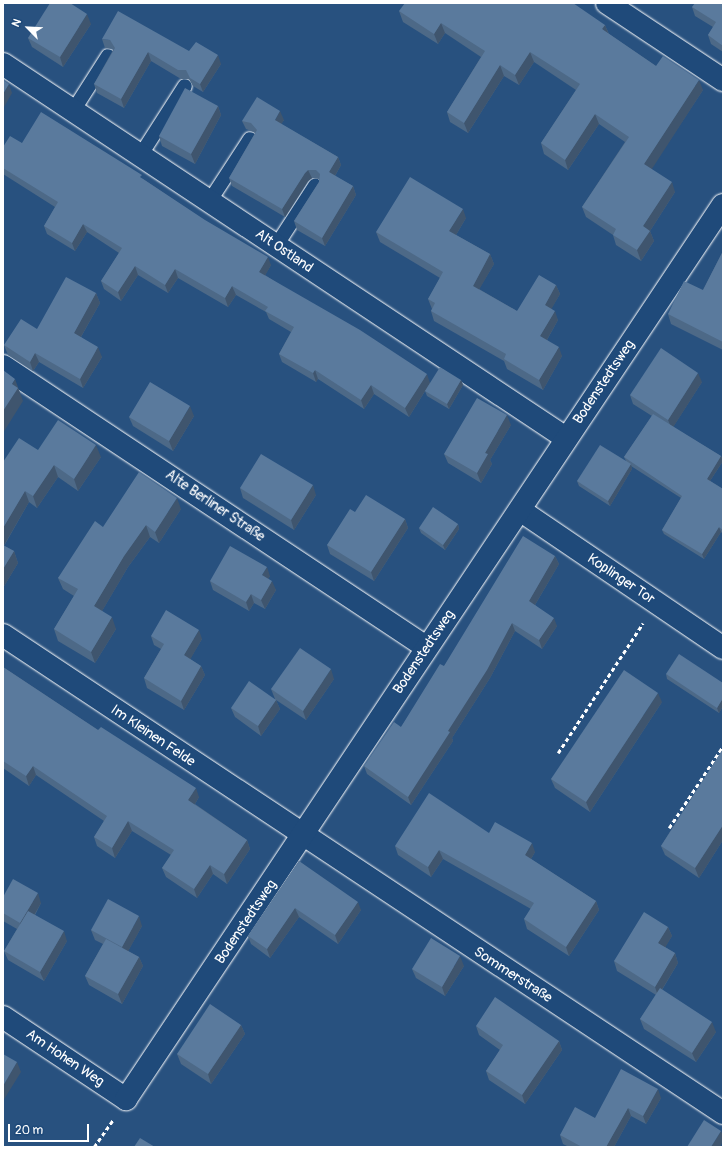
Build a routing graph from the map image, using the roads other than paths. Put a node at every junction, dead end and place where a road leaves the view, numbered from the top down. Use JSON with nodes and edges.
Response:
{"nodes":[{"id":1,"x":607,"y":3,"type":"edge"},
{"id":2,"x":108,"y":56,"type":"dead end"},
{"id":3,"x":3,"y":64,"type":"edge"},
{"id":4,"x":723,"y":80,"type":"edge"},
{"id":5,"x":185,"y":86,"type":"dead end"},
{"id":6,"x":73,"y":111,"type":"junction"},
{"id":7,"x":250,"y":138,"type":"dead end"},
{"id":8,"x":140,"y":156,"type":"junction"},
{"id":9,"x":315,"y":186,"type":"edge"},
{"id":10,"x":210,"y":202,"type":"junction"},
{"id":11,"x":723,"y":204,"type":"edge"},
{"id":12,"x":276,"y":246,"type":"junction"},
{"id":13,"x":3,"y":366,"type":"edge"},
{"id":14,"x":566,"y":438,"type":"junction"},
{"id":15,"x":520,"y":510,"type":"junction"},
{"id":16,"x":3,"y":635,"type":"edge"},
{"id":17,"x":426,"y":647,"type":"junction"},
{"id":18,"x":723,"y":648,"type":"edge"},
{"id":19,"x":304,"y":836,"type":"junction"},
{"id":20,"x":3,"y":1017,"type":"edge"},
{"id":21,"x":126,"y":1099,"type":"joint"},
{"id":22,"x":723,"y":1113,"type":"edge"}],
"edges":[{"from":1,"to":4,"type":"street"},
{"from":2,"to":6,"type":"lane"},
{"from":3,"to":6,"type":"street","name":"Alt Ostland"},
{"from":5,"to":8,"type":"lane"},
{"from":6,"to":8,"type":"street","name":"Alt Ostland"},
{"from":7,"to":10,"type":"lane"},
{"from":8,"to":10,"type":"street","name":"Alt Ostland"},
{"from":9,"to":12,"type":"lane"},
{"from":10,"to":12,"type":"street","name":"Alt Ostland"},
{"from":11,"to":14,"type":"street","name":"Bodenstedtsweg"},
{"from":12,"to":14,"type":"street","name":"Alt Ostland"},
{"from":13,"to":17,"type":"street","name":"Alte Berliner Straße"},
{"from":14,"to":15,"type":"street","name":"Bodenstedtsweg"},
{"from":15,"to":17,"type":"street","name":"Bodenstedtsweg"},
{"from":15,"to":18,"type":"street","name":"Koplinger Tor"},
{"from":16,"to":19,"type":"street","name":"Im Kleinen Felde"},
{"from":17,"to":19,"type":"street","name":"Bodenstedtsweg"},
{"from":19,"to":21,"type":"street","name":"Bodenstedtsweg"},
{"from":19,"to":22,"type":"street","name":"Sommerstraße"},
{"from":20,"to":21,"type":"street","name":"Am Hohen Weg"}]}
